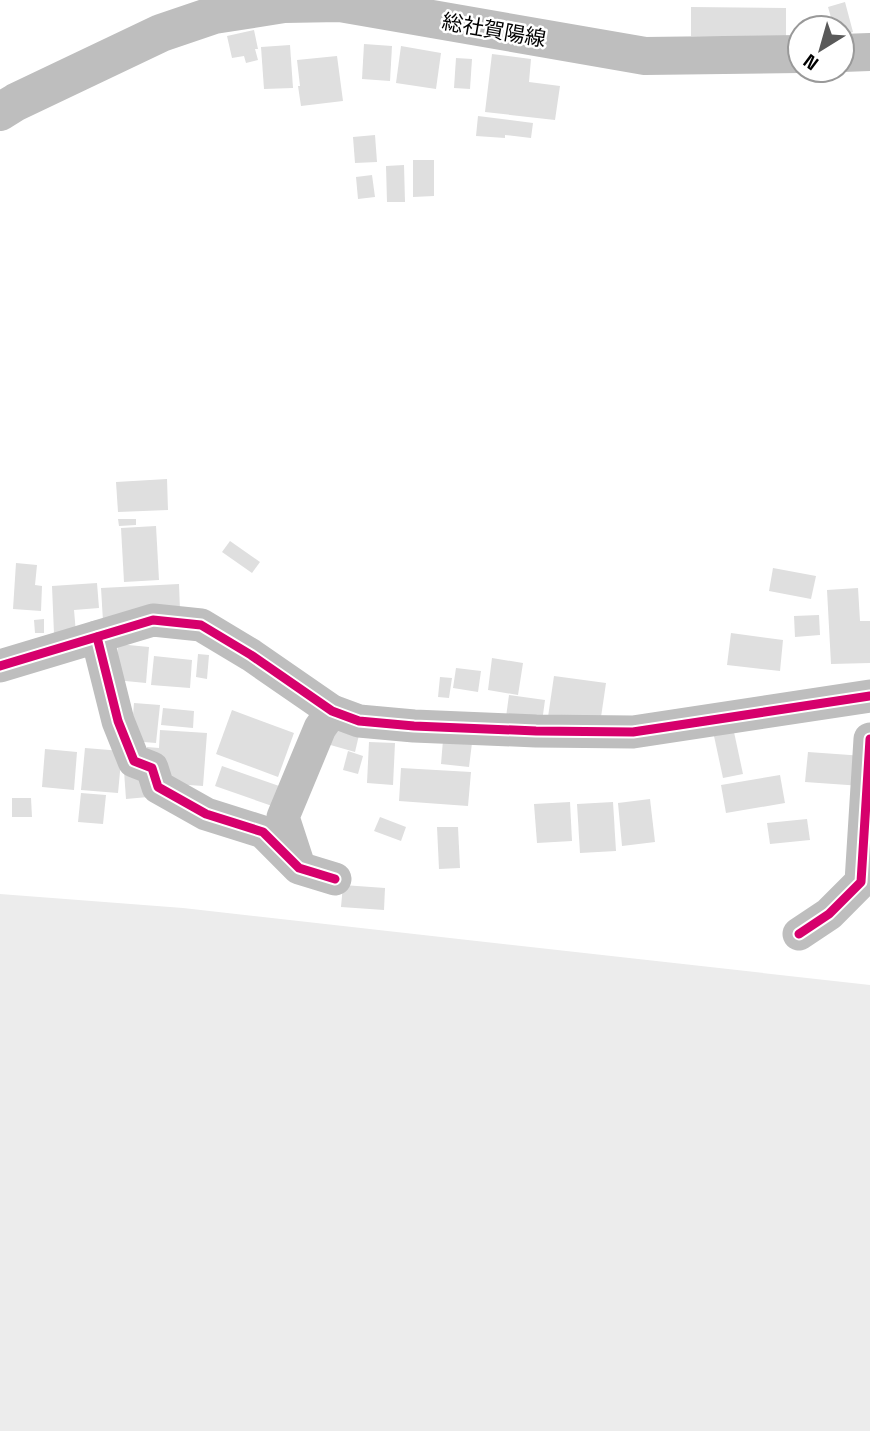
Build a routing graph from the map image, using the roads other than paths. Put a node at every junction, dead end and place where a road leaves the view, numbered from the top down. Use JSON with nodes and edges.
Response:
{"nodes":[{"id":1,"x":786,"y":54,"type":"edge"},
{"id":2,"x":0,"y":112,"type":"edge"},
{"id":3,"x":97,"y":637,"type":"junction"},
{"id":4,"x":0,"y":666,"type":"edge"},
{"id":5,"x":870,"y":696,"type":"edge"},
{"id":6,"x":331,"y":711,"type":"junction"},
{"id":7,"x":870,"y":739,"type":"edge"},
{"id":8,"x":299,"y":868,"type":"junction"},
{"id":9,"x":335,"y":879,"type":"dead end"},
{"id":10,"x":799,"y":934,"type":"dead end"}],
"edges":[{"from":1,"to":2,"type":"main road","name":"総社賀陽線"},
{"from":3,"to":4,"type":"street"},
{"from":3,"to":6,"type":"street"},
{"from":3,"to":8,"type":"street"},
{"from":5,"to":6,"type":"street"},
{"from":6,"to":8,"type":"street"},
{"from":7,"to":10,"type":"street"},
{"from":8,"to":9,"type":"street"}]}
